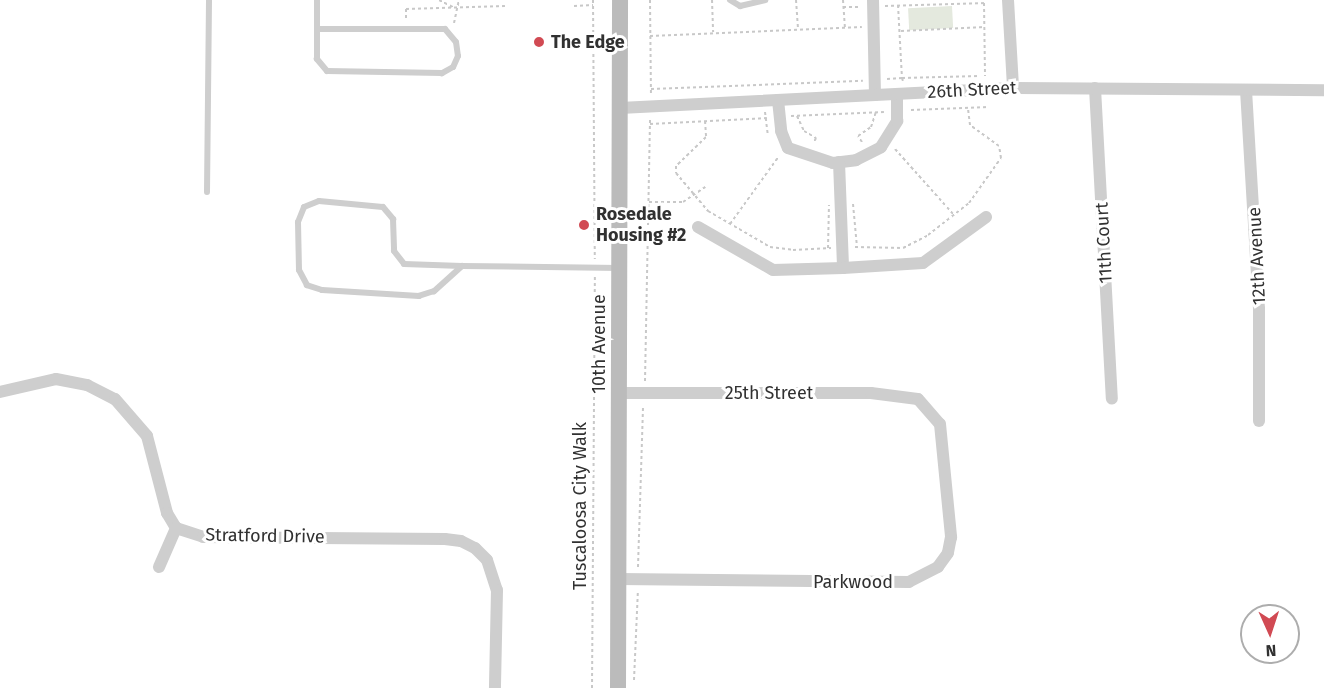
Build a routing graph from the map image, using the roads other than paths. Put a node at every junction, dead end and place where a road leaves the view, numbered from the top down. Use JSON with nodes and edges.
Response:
{"nodes":[{"id":1,"x":209,"y":0,"type":"edge"},
{"id":2,"x":317,"y":0,"type":"edge"},
{"id":3,"x":620,"y":0,"type":"edge"},
{"id":4,"x":730,"y":0,"type":"edge"},
{"id":5,"x":765,"y":0,"type":"edge"},
{"id":6,"x":1008,"y":0,"type":"edge"},
{"id":7,"x":873,"y":3,"type":"edge"},
{"id":8,"x":317,"y":29,"type":"junction"},
{"id":9,"x":1013,"y":88,"type":"junction"},
{"id":10,"x":1095,"y":88,"type":"junction"},
{"id":11,"x":1246,"y":90,"type":"junction"},
{"id":12,"x":1324,"y":90,"type":"edge"},
{"id":13,"x":900,"y":94,"type":"junction"},
{"id":14,"x":875,"y":95,"type":"junction"},
{"id":15,"x":778,"y":100,"type":"junction"},
{"id":16,"x":620,"y":108,"type":"junction"},
{"id":17,"x":838,"y":162,"type":"junction"},
{"id":18,"x":207,"y":192,"type":"dead end"},
{"id":19,"x":986,"y":217,"type":"dead end"},
{"id":20,"x":698,"y":227,"type":"dead end"},
{"id":21,"x":462,"y":266,"type":"junction"},
{"id":22,"x":619,"y":268,"type":"junction"},
{"id":23,"x":843,"y":268,"type":"junction"},
{"id":24,"x":0,"y":392,"type":"edge"},
{"id":25,"x":619,"y":393,"type":"junction"},
{"id":26,"x":918,"y":399,"type":"joint"},
{"id":27,"x":1112,"y":399,"type":"dead end"},
{"id":28,"x":1259,"y":421,"type":"dead end"},
{"id":29,"x":177,"y":528,"type":"junction"},
{"id":30,"x":159,"y":567,"type":"dead end"},
{"id":31,"x":619,"y":579,"type":"junction"},
{"id":32,"x":495,"y":688,"type":"edge"},
{"id":33,"x":618,"y":688,"type":"edge"}],
"edges":[{"from":1,"to":18,"type":"lane"},
{"from":2,"to":8,"type":"lane"},
{"from":3,"to":16,"type":"main road","name":"10th Avenue"},
{"from":4,"to":5,"type":"lane"},
{"from":6,"to":9,"type":"street"},
{"from":7,"to":14,"type":"street"},
{"from":8,"to":8,"type":"lane"},
{"from":9,"to":10,"type":"street","name":"26th Street"},
{"from":9,"to":13,"type":"street","name":"26th Street"},
{"from":10,"to":11,"type":"street","name":"26th Street"},
{"from":10,"to":27,"type":"street","name":"11th Court"},
{"from":11,"to":12,"type":"street","name":"26th Street"},
{"from":11,"to":28,"type":"street","name":"12th Avenue"},
{"from":13,"to":14,"type":"street","name":"26th Street"},
{"from":13,"to":17,"type":"street"},
{"from":14,"to":15,"type":"street","name":"26th Street"},
{"from":15,"to":16,"type":"street","name":"26th Street"},
{"from":15,"to":17,"type":"street"},
{"from":16,"to":22,"type":"main road","name":"10th Avenue"},
{"from":17,"to":23,"type":"street"},
{"from":19,"to":23,"type":"street"},
{"from":20,"to":23,"type":"street"},
{"from":21,"to":21,"type":"lane"},
{"from":21,"to":22,"type":"lane"},
{"from":22,"to":25,"type":"main road","name":"10th Avenue"},
{"from":24,"to":29,"type":"street"},
{"from":25,"to":26,"type":"street","name":"25th Street"},
{"from":25,"to":31,"type":"main road","name":"10th Avenue"},
{"from":26,"to":31,"type":"street","name":"Parkwood"},
{"from":29,"to":30,"type":"street"},
{"from":29,"to":32,"type":"street","name":"Stratford Drive"},
{"from":31,"to":33,"type":"main road","name":"10th Avenue"}]}
